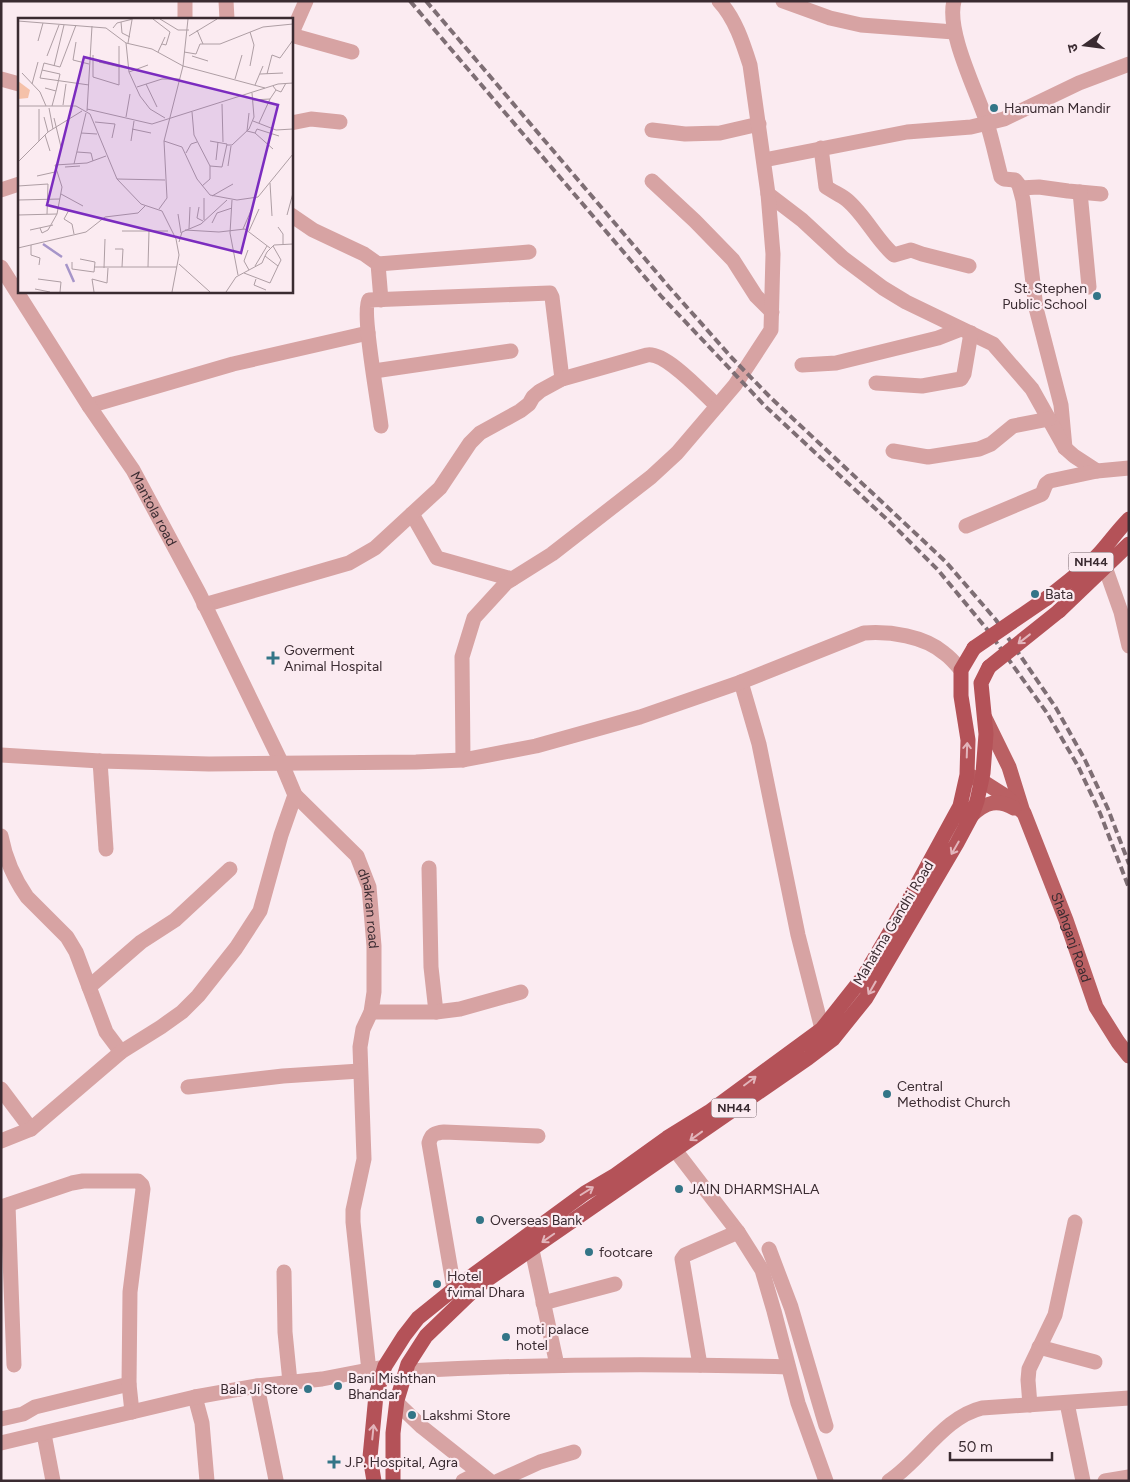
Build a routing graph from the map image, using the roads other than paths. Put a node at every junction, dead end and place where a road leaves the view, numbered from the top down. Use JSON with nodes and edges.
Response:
{"nodes":[{"id":1,"x":185,"y":1,"type":"edge"},
{"id":2,"x":226,"y":1,"type":"edge"},
{"id":3,"x":306,"y":1,"type":"edge"},
{"id":4,"x":719,"y":1,"type":"edge"},
{"id":5,"x":783,"y":1,"type":"edge"},
{"id":6,"x":954,"y":1,"type":"edge"},
{"id":7,"x":185,"y":18,"type":"edge"},
{"id":8,"x":227,"y":18,"type":"edge"},
{"id":9,"x":954,"y":32,"type":"junction"},
{"id":10,"x":292,"y":33,"type":"edge"},
{"id":11,"x":292,"y":35,"type":"edge"},
{"id":12,"x":352,"y":52,"type":"dead end"},
{"id":13,"x":1129,"y":64,"type":"edge"},
{"id":14,"x":1,"y":79,"type":"edge"},
{"id":15,"x":18,"y":84,"type":"edge"},
{"id":16,"x":340,"y":122,"type":"dead end"},
{"id":17,"x":292,"y":123,"type":"edge"},
{"id":18,"x":987,"y":123,"type":"junction"},
{"id":19,"x":759,"y":124,"type":"junction"},
{"id":20,"x":652,"y":130,"type":"dead end"},
{"id":21,"x":822,"y":148,"type":"junction"},
{"id":22,"x":764,"y":160,"type":"junction"},
{"id":23,"x":652,"y":181,"type":"dead end"},
{"id":24,"x":1020,"y":188,"type":"junction"},
{"id":25,"x":1080,"y":192,"type":"junction"},
{"id":26,"x":768,"y":194,"type":"junction"},
{"id":27,"x":1101,"y":194,"type":"dead end"},
{"id":28,"x":292,"y":216,"type":"edge"},
{"id":29,"x":529,"y":252,"type":"dead end"},
{"id":30,"x":378,"y":264,"type":"junction"},
{"id":31,"x":969,"y":266,"type":"dead end"},
{"id":32,"x":1,"y":267,"type":"edge"},
{"id":33,"x":1089,"y":288,"type":"dead end"},
{"id":34,"x":381,"y":300,"type":"junction"},
{"id":35,"x":772,"y":312,"type":"junction"},
{"id":36,"x":966,"y":331,"type":"junction"},
{"id":37,"x":368,"y":333,"type":"junction"},
{"id":38,"x":511,"y":350,"type":"dead end"},
{"id":39,"x":802,"y":364,"type":"dead end"},
{"id":40,"x":374,"y":371,"type":"junction"},
{"id":41,"x":562,"y":380,"type":"junction"},
{"id":42,"x":876,"y":383,"type":"dead end"},
{"id":43,"x":89,"y":406,"type":"junction"},
{"id":44,"x":717,"y":406,"type":"junction"},
{"id":45,"x":1048,"y":419,"type":"junction"},
{"id":46,"x":381,"y":426,"type":"dead end"},
{"id":47,"x":1065,"y":448,"type":"junction"},
{"id":48,"x":893,"y":451,"type":"dead end"},
{"id":49,"x":1129,"y":468,"type":"edge"},
{"id":50,"x":1097,"y":471,"type":"junction"},
{"id":51,"x":412,"y":514,"type":"junction"},
{"id":52,"x":1129,"y":519,"type":"edge"},
{"id":53,"x":966,"y":526,"type":"dead end"},
{"id":54,"x":1129,"y":544,"type":"edge"},
{"id":55,"x":1105,"y":567,"type":"junction"},
{"id":56,"x":512,"y":579,"type":"junction"},
{"id":57,"x":204,"y":605,"type":"junction"},
{"id":58,"x":1129,"y":646,"type":"edge"},
{"id":59,"x":962,"y":670,"type":"junction"},
{"id":60,"x":741,"y":682,"type":"junction"},
{"id":61,"x":984,"y":716,"type":"junction"},
{"id":62,"x":1,"y":755,"type":"edge"},
{"id":63,"x":463,"y":760,"type":"junction"},
{"id":64,"x":100,"y":761,"type":"junction"},
{"id":65,"x":282,"y":764,"type":"junction"},
{"id":66,"x":966,"y":775,"type":"junction"},
{"id":67,"x":982,"y":781,"type":"junction"},
{"id":68,"x":298,"y":797,"type":"junction"},
{"id":69,"x":1024,"y":814,"type":"junction"},
{"id":70,"x":972,"y":815,"type":"junction"},
{"id":71,"x":1,"y":836,"type":"edge"},
{"id":72,"x":106,"y":849,"type":"dead end"},
{"id":73,"x":429,"y":868,"type":"dead end"},
{"id":74,"x":230,"y":869,"type":"dead end"},
{"id":75,"x":89,"y":987,"type":"junction"},
{"id":76,"x":521,"y":992,"type":"dead end"},
{"id":77,"x":371,"y":1012,"type":"junction"},
{"id":78,"x":436,"y":1012,"type":"junction"},
{"id":79,"x":822,"y":1029,"type":"junction"},
{"id":80,"x":121,"y":1052,"type":"junction"},
{"id":81,"x":1129,"y":1056,"type":"edge"},
{"id":82,"x":360,"y":1071,"type":"junction"},
{"id":83,"x":188,"y":1087,"type":"dead end"},
{"id":84,"x":1,"y":1089,"type":"edge"},
{"id":85,"x":31,"y":1130,"type":"junction"},
{"id":86,"x":538,"y":1136,"type":"dead end"},
{"id":87,"x":1,"y":1141,"type":"edge"},
{"id":88,"x":675,"y":1150,"type":"junction"},
{"id":89,"x":5,"y":1206,"type":"edge"},
{"id":90,"x":1075,"y":1222,"type":"dead end"},
{"id":91,"x":738,"y":1232,"type":"junction"},
{"id":92,"x":532,"y":1250,"type":"junction"},
{"id":93,"x":769,"y":1250,"type":"dead end"},
{"id":94,"x":284,"y":1272,"type":"dead end"},
{"id":95,"x":616,"y":1284,"type":"dead end"},
{"id":96,"x":454,"y":1289,"type":"junction"},
{"id":97,"x":544,"y":1303,"type":"junction"},
{"id":98,"x":787,"y":1329,"type":"junction"},
{"id":99,"x":1038,"y":1347,"type":"junction"},
{"id":100,"x":1095,"y":1362,"type":"dead end"},
{"id":101,"x":14,"y":1365,"type":"dead end"},
{"id":102,"x":557,"y":1365,"type":"junction"},
{"id":103,"x":700,"y":1365,"type":"junction"},
{"id":104,"x":385,"y":1366,"type":"junction"},
{"id":105,"x":788,"y":1366,"type":"junction"},
{"id":106,"x":369,"y":1371,"type":"junction"},
{"id":107,"x":406,"y":1371,"type":"junction"},
{"id":108,"x":290,"y":1382,"type":"junction"},
{"id":109,"x":129,"y":1384,"type":"junction"},
{"id":110,"x":257,"y":1386,"type":"junction"},
{"id":111,"x":195,"y":1397,"type":"junction"},
{"id":112,"x":1129,"y":1398,"type":"edge"},
{"id":113,"x":396,"y":1403,"type":"junction"},
{"id":114,"x":1067,"y":1403,"type":"junction"},
{"id":115,"x":1030,"y":1406,"type":"junction"},
{"id":116,"x":132,"y":1412,"type":"junction"},
{"id":117,"x":1,"y":1418,"type":"edge"},
{"id":118,"x":826,"y":1426,"type":"dead end"},
{"id":119,"x":44,"y":1434,"type":"junction"},
{"id":120,"x":1,"y":1443,"type":"edge"},
{"id":121,"x":574,"y":1452,"type":"dead end"},
{"id":122,"x":485,"y":1477,"type":"edge"},
{"id":123,"x":1129,"y":1477,"type":"edge"},
{"id":124,"x":276,"y":1480,"type":"edge"},
{"id":125,"x":53,"y":1481,"type":"edge"},
{"id":126,"x":207,"y":1481,"type":"edge"},
{"id":127,"x":374,"y":1481,"type":"edge"},
{"id":128,"x":393,"y":1481,"type":"edge"},
{"id":129,"x":462,"y":1481,"type":"edge"},
{"id":130,"x":498,"y":1481,"type":"edge"},
{"id":131,"x":826,"y":1481,"type":"edge"},
{"id":132,"x":889,"y":1481,"type":"edge"},
{"id":133,"x":1083,"y":1481,"type":"edge"},
{"id":134,"x":1105,"y":1481,"type":"edge"}],
"edges":[{"from":1,"to":7,"type":"street"},
{"from":2,"to":8,"type":"street"},
{"from":3,"to":10,"type":"street"},
{"from":4,"to":19,"type":"street"},
{"from":5,"to":9,"type":"street"},
{"from":6,"to":9,"type":"street"},
{"from":9,"to":18,"type":"street"},
{"from":11,"to":12,"type":"street"},
{"from":13,"to":18,"type":"street"},
{"from":14,"to":15,"type":"street"},
{"from":16,"to":17,"type":"street"},
{"from":18,"to":21,"type":"street"},
{"from":18,"to":24,"type":"street"},
{"from":19,"to":20,"type":"street"},
{"from":19,"to":22,"type":"street"},
{"from":21,"to":22,"type":"street"},
{"from":21,"to":31,"type":"street"},
{"from":22,"to":26,"type":"street"},
{"from":23,"to":35,"type":"street"},
{"from":24,"to":25,"type":"street"},
{"from":24,"to":47,"type":"street"},
{"from":25,"to":27,"type":"street"},
{"from":25,"to":33,"type":"street"},
{"from":26,"to":35,"type":"street"},
{"from":26,"to":36,"type":"street"},
{"from":28,"to":30,"type":"street"},
{"from":29,"to":30,"type":"street"},
{"from":30,"to":34,"type":"street"},
{"from":32,"to":43,"type":"street","name":"Mantola road"},
{"from":34,"to":37,"type":"street"},
{"from":34,"to":41,"type":"street"},
{"from":35,"to":44,"type":"street"},
{"from":36,"to":39,"type":"street"},
{"from":36,"to":42,"type":"street"},
{"from":36,"to":45,"type":"street"},
{"from":37,"to":40,"type":"street"},
{"from":37,"to":43,"type":"street"},
{"from":38,"to":40,"type":"street"},
{"from":40,"to":46,"type":"street"},
{"from":41,"to":44,"type":"street"},
{"from":41,"to":51,"type":"street"},
{"from":43,"to":57,"type":"street","name":"Mantola road"},
{"from":44,"to":56,"type":"street"},
{"from":45,"to":47,"type":"street"},
{"from":45,"to":48,"type":"street"},
{"from":47,"to":50,"type":"street"},
{"from":49,"to":50,"type":"street"},
{"from":50,"to":53,"type":"street"},
{"from":51,"to":56,"type":"street"},
{"from":51,"to":57,"type":"street"},
{"from":52,"to":59,"type":"highway","name":"Mahatma Gandhi Road","number":"NH44","bridge":true},
{"from":54,"to":55,"type":"highway","name":"Mahatma Gandhi Road","number":"NH44"},
{"from":55,"to":58,"type":"street"},
{"from":55,"to":61,"type":"highway","name":"Mahatma Gandhi Road","number":"NH44","one_way":true,"bridge":true},
{"from":56,"to":63,"type":"street"},
{"from":57,"to":65,"type":"street","name":"Mantola road"},
{"from":59,"to":60,"type":"street"},
{"from":66,"to":59,"type":"highway","name":"Mahatma Gandhi Road","number":"NH44","one_way":true},
{"from":60,"to":63,"type":"street"},
{"from":60,"to":79,"type":"street"},
{"from":61,"to":67,"type":"highway","name":"Mahatma Gandhi Road","number":"NH44"},
{"from":61,"to":69,"type":"main road","name":"Shahganj Road"},
{"from":62,"to":64,"type":"street"},
{"from":63,"to":65,"type":"street"},
{"from":64,"to":65,"type":"street"},
{"from":64,"to":72,"type":"street"},
{"from":65,"to":68,"type":"street","name":"Mantola road"},
{"from":66,"to":67,"type":"main road","name":"Shahganj Road"},
{"from":66,"to":79,"type":"highway","name":"Mahatma Gandhi Road","number":"NH44"},
{"from":67,"to":69,"type":"main road","name":"Shahganj Road"},
{"from":67,"to":70,"type":"highway","name":"Mahatma Gandhi Road","number":"NH44"},
{"from":68,"to":77,"type":"street","name":"dhakran road"},
{"from":68,"to":80,"type":"street"},
{"from":69,"to":70,"type":"main road"},
{"from":69,"to":81,"type":"main road","name":"Shahganj Road"},
{"from":70,"to":88,"type":"highway","name":"Mahatma Gandhi Road","number":"NH44","one_way":true},
{"from":71,"to":75,"type":"street"},
{"from":73,"to":78,"type":"street"},
{"from":74,"to":75,"type":"street"},
{"from":75,"to":80,"type":"street"},
{"from":76,"to":78,"type":"street"},
{"from":77,"to":78,"type":"street"},
{"from":77,"to":82,"type":"street","name":"dhakran road"},
{"from":96,"to":79,"type":"highway","name":"Mahatma Gandhi Road","number":"NH44","one_way":true},
{"from":80,"to":85,"type":"street"},
{"from":82,"to":83,"type":"street"},
{"from":82,"to":106,"type":"street","name":"dhakran road"},
{"from":84,"to":85,"type":"street"},
{"from":85,"to":87,"type":"street"},
{"from":86,"to":96,"type":"street"},
{"from":88,"to":91,"type":"street"},
{"from":88,"to":92,"type":"highway","name":"Mahatma Gandhi Road","number":"NH44","one_way":true},
{"from":89,"to":101,"type":"street"},
{"from":89,"to":109,"type":"street"},
{"from":90,"to":99,"type":"street"},
{"from":91,"to":98,"type":"street"},
{"from":91,"to":103,"type":"street"},
{"from":92,"to":97,"type":"street"},
{"from":92,"to":107,"type":"highway","name":"Mahatma Gandhi Road","number":"NH44"},
{"from":93,"to":98,"type":"street"},
{"from":94,"to":108,"type":"street"},
{"from":95,"to":97,"type":"street"},
{"from":96,"to":104,"type":"highway","name":"Mahatma Gandhi Road","number":"NH44"},
{"from":97,"to":102,"type":"street"},
{"from":98,"to":105,"type":"street"},
{"from":98,"to":118,"type":"street"},
{"from":99,"to":100,"type":"street"},
{"from":99,"to":115,"type":"street"},
{"from":102,"to":103,"type":"street"},
{"from":102,"to":107,"type":"street"},
{"from":103,"to":105,"type":"street"},
{"from":104,"to":106,"type":"street"},
{"from":127,"to":104,"type":"highway","name":"Mahatma Gandhi Road","number":"NH44","one_way":true},
{"from":105,"to":131,"type":"street"},
{"from":106,"to":108,"type":"street"},
{"from":107,"to":113,"type":"highway","name":"Mahatma Gandhi Road","number":"NH44"},
{"from":108,"to":110,"type":"street"},
{"from":109,"to":116,"type":"street"},
{"from":109,"to":117,"type":"street"},
{"from":110,"to":111,"type":"street"},
{"from":110,"to":124,"type":"street"},
{"from":111,"to":116,"type":"street"},
{"from":111,"to":126,"type":"street"},
{"from":112,"to":114,"type":"street"},
{"from":113,"to":122,"type":"street"},
{"from":113,"to":128,"type":"highway","name":"Mahatma Gandhi Road","number":"NH44"},
{"from":114,"to":115,"type":"street"},
{"from":114,"to":133,"type":"street"},
{"from":115,"to":132,"type":"street"},
{"from":116,"to":119,"type":"street"},
{"from":119,"to":120,"type":"street"},
{"from":119,"to":125,"type":"street"},
{"from":121,"to":130,"type":"street"},
{"from":122,"to":129,"type":"street"},
{"from":123,"to":134,"type":"street"}]}
